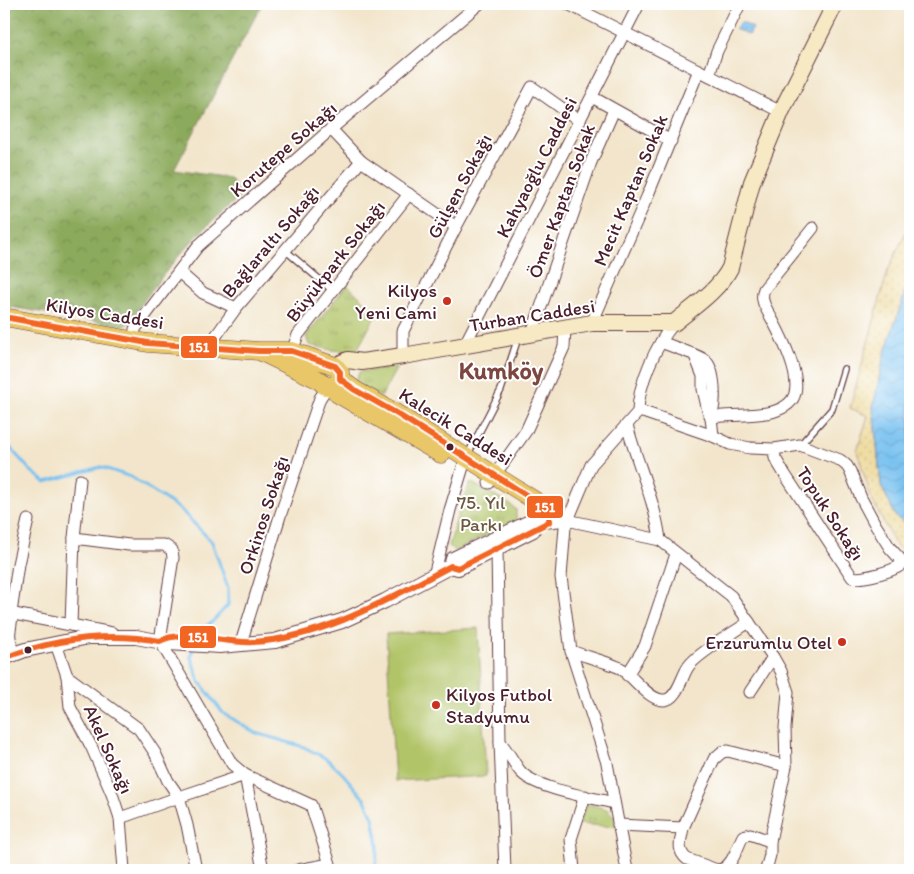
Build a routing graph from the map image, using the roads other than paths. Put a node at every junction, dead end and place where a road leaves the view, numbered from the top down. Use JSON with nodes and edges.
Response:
{"nodes":[{"id":1,"x":480,"y":4,"type":"edge"},
{"id":2,"x":568,"y":4,"type":"edge"},
{"id":3,"x":639,"y":4,"type":"edge"},
{"id":4,"x":740,"y":4,"type":"edge"},
{"id":5,"x":835,"y":4,"type":"edge"},
{"id":6,"x":624,"y":33,"type":"junction"},
{"id":7,"x":704,"y":72,"type":"junction"},
{"id":8,"x":592,"y":97,"type":"junction"},
{"id":9,"x":614,"y":110,"type":"junction"},
{"id":10,"x":781,"y":112,"type":"junction"},
{"id":11,"x":580,"y":121,"type":"junction"},
{"id":12,"x":331,"y":129,"type":"junction"},
{"id":13,"x":671,"y":141,"type":"junction"},
{"id":14,"x":361,"y":160,"type":"junction"},
{"id":15,"x":409,"y":194,"type":"junction"},
{"id":16,"x":456,"y":227,"type":"junction"},
{"id":17,"x":813,"y":228,"type":"dead end"},
{"id":18,"x":285,"y":250,"type":"junction"},
{"id":19,"x":178,"y":272,"type":"junction"},
{"id":20,"x":333,"y":291,"type":"junction"},
{"id":21,"x":236,"y":308,"type":"junction"},
{"id":22,"x":4,"y":317,"type":"edge"},
{"id":23,"x":592,"y":323,"type":"junction"},
{"id":24,"x":674,"y":323,"type":"junction"},
{"id":25,"x":566,"y":328,"type":"junction"},
{"id":26,"x":525,"y":335,"type":"junction"},
{"id":27,"x":134,"y":341,"type":"junction"},
{"id":28,"x":661,"y":342,"type":"junction"},
{"id":29,"x":208,"y":346,"type":"junction"},
{"id":30,"x":464,"y":346,"type":"junction"},
{"id":31,"x":259,"y":351,"type":"junction"},
{"id":32,"x":292,"y":351,"type":"junction"},
{"id":33,"x":403,"y":356,"type":"junction"},
{"id":34,"x":844,"y":369,"type":"dead end"},
{"id":35,"x":330,"y":380,"type":"junction"},
{"id":36,"x":638,"y":412,"type":"junction"},
{"id":37,"x":711,"y":417,"type":"junction"},
{"id":38,"x":627,"y":425,"type":"junction"},
{"id":39,"x":714,"y":436,"type":"junction"},
{"id":40,"x":800,"y":446,"type":"junction"},
{"id":41,"x":774,"y":449,"type":"junction"},
{"id":42,"x":465,"y":462,"type":"junction"},
{"id":43,"x":492,"y":479,"type":"junction"},
{"id":44,"x":80,"y":480,"type":"dead end"},
{"id":45,"x":547,"y":516,"type":"junction"},
{"id":46,"x":28,"y":520,"type":"dead end"},
{"id":47,"x":567,"y":520,"type":"junction"},
{"id":48,"x":74,"y":538,"type":"junction"},
{"id":49,"x":660,"y":540,"type":"junction"},
{"id":50,"x":495,"y":544,"type":"junction"},
{"id":51,"x":676,"y":554,"type":"junction"},
{"id":52,"x":434,"y":576,"type":"junction"},
{"id":53,"x":7,"y":612,"type":"edge"},
{"id":54,"x":749,"y":622,"type":"junction"},
{"id":55,"x":71,"y":625,"type":"junction"},
{"id":56,"x":136,"y":637,"type":"junction"},
{"id":57,"x":165,"y":640,"type":"junction"},
{"id":58,"x":242,"y":643,"type":"junction"},
{"id":59,"x":56,"y":644,"type":"junction"},
{"id":60,"x":571,"y":651,"type":"junction"},
{"id":61,"x":8,"y":657,"type":"edge"},
{"id":62,"x":774,"y":657,"type":"junction"},
{"id":63,"x":627,"y":675,"type":"junction"},
{"id":64,"x":67,"y":676,"type":"junction"},
{"id":65,"x":750,"y":692,"type":"dead end"},
{"id":66,"x":500,"y":742,"type":"junction"},
{"id":67,"x":786,"y":766,"type":"junction"},
{"id":68,"x":245,"y":775,"type":"junction"},
{"id":69,"x":585,"y":796,"type":"junction"},
{"id":70,"x":179,"y":797,"type":"junction"},
{"id":71,"x":614,"y":803,"type":"junction"},
{"id":72,"x":120,"y":818,"type":"junction"},
{"id":73,"x":618,"y":824,"type":"junction"},
{"id":74,"x":683,"y":828,"type":"junction"},
{"id":75,"x":770,"y":841,"type":"junction"},
{"id":76,"x":124,"y":870,"type":"edge"},
{"id":77,"x":196,"y":870,"type":"edge"},
{"id":78,"x":263,"y":870,"type":"edge"},
{"id":79,"x":298,"y":870,"type":"edge"},
{"id":80,"x":505,"y":870,"type":"edge"},
{"id":81,"x":574,"y":870,"type":"edge"},
{"id":82,"x":627,"y":870,"type":"edge"},
{"id":83,"x":766,"y":870,"type":"edge"}],
"edges":[{"from":1,"to":12,"type":"street","name":"Korutepe Sokağı"},
{"from":2,"to":6,"type":"street"},
{"from":3,"to":6,"type":"street","name":"Kahyaoğlu Caddesi"},
{"from":4,"to":7,"type":"street","name":"Mecit Kaptan Sokak"},
{"from":5,"to":10,"type":"main road"},
{"from":6,"to":7,"type":"street"},
{"from":6,"to":8,"type":"street","name":"Kahyaoğlu Caddesi"},
{"from":7,"to":10,"type":"street"},
{"from":7,"to":13,"type":"street","name":"Mecit Kaptan Sokak"},
{"from":8,"to":9,"type":"street"},
{"from":8,"to":11,"type":"street","name":"Kahyaoğlu Caddesi"},
{"from":9,"to":13,"type":"street"},
{"from":9,"to":26,"type":"street","name":"Ömer Kaptan Sokak"},
{"from":10,"to":24,"type":"main road"},
{"from":11,"to":16,"type":"street","name":"Gülşen Sokağı"},
{"from":11,"to":30,"type":"street","name":"Kahyaoğlu Caddesi"},
{"from":12,"to":14,"type":"street"},
{"from":12,"to":19,"type":"street","name":"Korutepe Sokağı"},
{"from":13,"to":23,"type":"street","name":"Mecit Kaptan Sokak"},
{"from":14,"to":15,"type":"street"},
{"from":14,"to":18,"type":"street","name":"Bağlaraltı Sokağı"},
{"from":15,"to":16,"type":"street"},
{"from":15,"to":20,"type":"street","name":"Büyükpark Sokağı"},
{"from":16,"to":33,"type":"street","name":"Gülşen Sokağı"},
{"from":17,"to":37,"type":"street"},
{"from":18,"to":20,"type":"lane"},
{"from":18,"to":21,"type":"street","name":"Bağlaraltı Sokağı"},
{"from":19,"to":21,"type":"street"},
{"from":19,"to":27,"type":"street","name":"Korutepe Sokağı"},
{"from":20,"to":32,"type":"street","name":"Büyükpark Sokağı"},
{"from":21,"to":29,"type":"street","name":"Bağlaraltı Sokağı"},
{"from":22,"to":27,"type":"main road","name":"Kilyos Caddesi"},
{"from":23,"to":24,"type":"main road","name":"Turban Caddesi"},
{"from":23,"to":25,"type":"main road","name":"Turban Caddesi"},
{"from":24,"to":28,"type":"street"},
{"from":25,"to":26,"type":"main road","name":"Turban Caddesi"},
{"from":25,"to":43,"type":"street"},
{"from":26,"to":30,"type":"main road","name":"Turban Caddesi"},
{"from":26,"to":42,"type":"lane"},
{"from":27,"to":29,"type":"main road","name":"Kilyos Caddesi"},
{"from":28,"to":36,"type":"street"},
{"from":28,"to":37,"type":"street"},
{"from":29,"to":31,"type":"main road","name":"Kilyos Caddesi"},
{"from":30,"to":33,"type":"main road","name":"Turban Caddesi"},
{"from":31,"to":32,"type":"main road"},
{"from":31,"to":35,"type":"main road"},
{"from":32,"to":35,"type":"main road"},
{"from":33,"to":35,"type":"main road","name":"Turban Caddesi"},
{"from":34,"to":40,"type":"lane"},
{"from":35,"to":42,"type":"main road","name":"Kalecik Caddesi"},
{"from":35,"to":58,"type":"street","name":"Orkinos Sokağı"},
{"from":36,"to":38,"type":"street"},
{"from":36,"to":39,"type":"street"},
{"from":37,"to":39,"type":"street"},
{"from":38,"to":47,"type":"street"},
{"from":38,"to":49,"type":"street"},
{"from":39,"to":41,"type":"street"},
{"from":40,"to":41,"type":"street"},
{"from":40,"to":41,"type":"street","name":"Topuk Sokağı"},
{"from":42,"to":43,"type":"main road","name":"Kalecik Caddesi"},
{"from":42,"to":52,"type":"street"},
{"from":43,"to":45,"type":"main road","name":"Kalecik Caddesi"},
{"from":44,"to":48,"type":"street"},
{"from":45,"to":47,"type":"street","name":"Kalecik Caddesi"},
{"from":45,"to":50,"type":"street"},
{"from":46,"to":53,"type":"street"},
{"from":47,"to":49,"type":"street","name":"Kalecik Caddesi"},
{"from":47,"to":60,"type":"street"},
{"from":48,"to":55,"type":"street"},
{"from":48,"to":57,"type":"street"},
{"from":49,"to":51,"type":"street","name":"Kalecik Caddesi"},
{"from":50,"to":52,"type":"street"},
{"from":50,"to":66,"type":"street"},
{"from":51,"to":54,"type":"street","name":"Kalecik Caddesi"},
{"from":51,"to":63,"type":"street"},
{"from":52,"to":58,"type":"street"},
{"from":53,"to":55,"type":"street"},
{"from":53,"to":61,"type":"street"},
{"from":54,"to":62,"type":"street","name":"Kalecik Caddesi"},
{"from":54,"to":63,"type":"street"},
{"from":55,"to":56,"type":"street"},
{"from":56,"to":57,"type":"street"},
{"from":56,"to":59,"type":"street"},
{"from":57,"to":58,"type":"street"},
{"from":57,"to":68,"type":"street"},
{"from":59,"to":61,"type":"street"},
{"from":59,"to":64,"type":"street","name":"Akel Sokağı"},
{"from":60,"to":63,"type":"street"},
{"from":60,"to":71,"type":"street"},
{"from":62,"to":65,"type":"street"},
{"from":62,"to":67,"type":"street","name":"Kalecik Caddesi"},
{"from":64,"to":70,"type":"street"},
{"from":64,"to":72,"type":"street","name":"Akel Sokağı"},
{"from":66,"to":69,"type":"street"},
{"from":66,"to":80,"type":"street"},
{"from":67,"to":74,"type":"street"},
{"from":67,"to":75,"type":"street","name":"Kalecik Caddesi"},
{"from":68,"to":70,"type":"street"},
{"from":68,"to":78,"type":"street"},
{"from":68,"to":79,"type":"street"},
{"from":69,"to":71,"type":"street"},
{"from":69,"to":81,"type":"street"},
{"from":70,"to":72,"type":"street"},
{"from":70,"to":77,"type":"street"},
{"from":71,"to":73,"type":"street"},
{"from":72,"to":76,"type":"street","name":"Akel Sokağı"},
{"from":73,"to":74,"type":"street"},
{"from":73,"to":82,"type":"street"},
{"from":74,"to":75,"type":"street"},
{"from":75,"to":83,"type":"street","name":"Kalecik Caddesi"}]}
